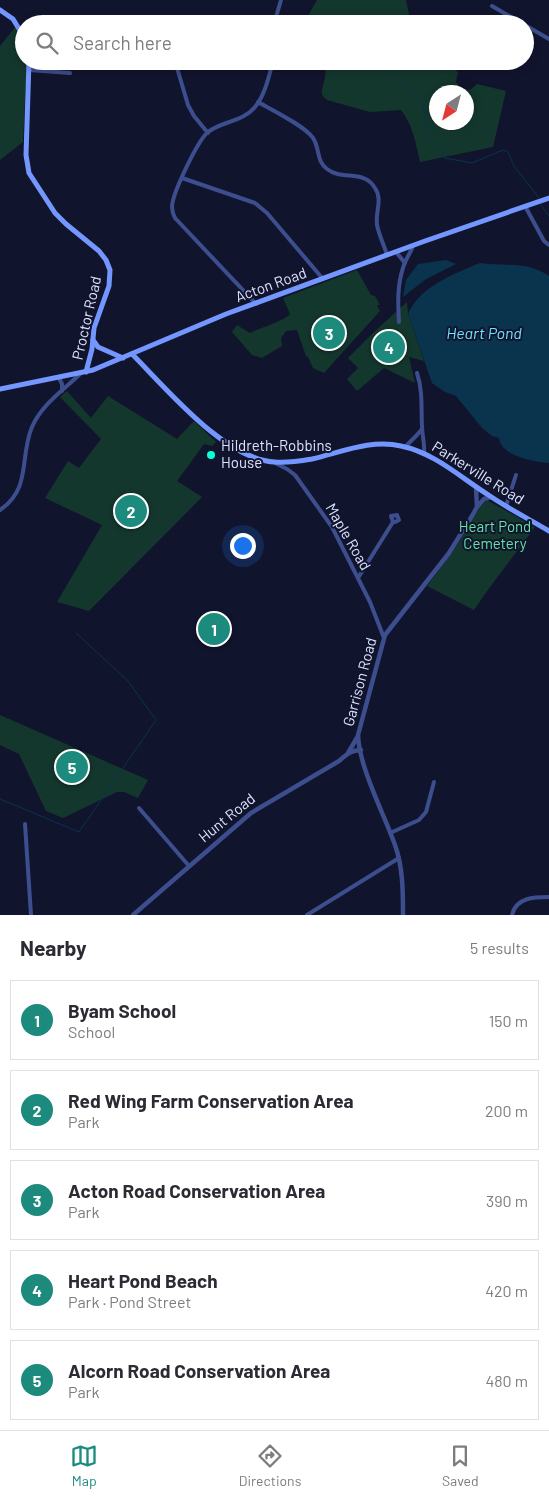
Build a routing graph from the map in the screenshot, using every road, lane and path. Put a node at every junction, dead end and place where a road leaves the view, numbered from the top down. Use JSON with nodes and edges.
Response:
{"nodes":[{"id":1,"x":281,"y":0,"type":"edge"},
{"id":2,"x":492,"y":6,"type":"dead end"},
{"id":3,"x":0,"y":10,"type":"edge"},
{"id":4,"x":277,"y":15,"type":"edge"},
{"id":5,"x":508,"y":15,"type":"edge"},
{"id":6,"x":15,"y":23,"type":"edge"},
{"id":7,"x":534,"y":30,"type":"edge"},
{"id":8,"x":549,"y":39,"type":"edge"},
{"id":9,"x":29,"y":70,"type":"joint"},
{"id":10,"x":178,"y":70,"type":"edge"},
{"id":11,"x":270,"y":70,"type":"edge"},
{"id":12,"x":70,"y":73,"type":"dead end"},
{"id":13,"x":258,"y":102,"type":"junction"},
{"id":14,"x":208,"y":133,"type":"junction"},
{"id":15,"x":182,"y":178,"type":"junction"},
{"id":16,"x":549,"y":198,"type":"edge"},
{"id":17,"x":524,"y":206,"type":"junction"},
{"id":18,"x":549,"y":245,"type":"edge"},
{"id":19,"x":413,"y":246,"type":"junction"},
{"id":20,"x":396,"y":252,"type":"junction"},
{"id":21,"x":387,"y":255,"type":"junction"},
{"id":22,"x":405,"y":263,"type":"junction"},
{"id":23,"x":323,"y":279,"type":"junction"},
{"id":24,"x":256,"y":304,"type":"junction"},
{"id":25,"x":399,"y":322,"type":"dead end"},
{"id":26,"x":93,"y":340,"type":"junction"},
{"id":27,"x":132,"y":354,"type":"junction"},
{"id":28,"x":123,"y":358,"type":"junction"},
{"id":29,"x":84,"y":373,"type":"junction"},
{"id":30,"x":417,"y":373,"type":"dead end"},
{"id":31,"x":59,"y":378,"type":"junction"},
{"id":32,"x":0,"y":389,"type":"edge"},
{"id":33,"x":62,"y":390,"type":"junction"},
{"id":34,"x":422,"y":429,"type":"junction"},
{"id":35,"x":405,"y":446,"type":"junction"},
{"id":36,"x":424,"y":454,"type":"junction"},
{"id":37,"x":273,"y":462,"type":"junction"},
{"id":38,"x":516,"y":475,"type":"dead end"},
{"id":39,"x":476,"y":487,"type":"junction"},
{"id":40,"x":491,"y":497,"type":"junction"},
{"id":41,"x":506,"y":506,"type":"junction"},
{"id":42,"x":477,"y":507,"type":"junction"},
{"id":43,"x":0,"y":510,"type":"edge"},
{"id":44,"x":393,"y":522,"type":"dead end"},
{"id":45,"x":549,"y":531,"type":"edge"},
{"id":46,"x":358,"y":578,"type":"junction"},
{"id":47,"x":384,"y":638,"type":"junction"},
{"id":48,"x":358,"y":735,"type":"junction"},
{"id":49,"x":361,"y":750,"type":"junction"},
{"id":50,"x":346,"y":754,"type":"junction"},
{"id":51,"x":434,"y":782,"type":"dead end"},
{"id":52,"x":139,"y":808,"type":"dead end"},
{"id":53,"x":25,"y":824,"type":"dead end"},
{"id":54,"x":390,"y":833,"type":"junction"},
{"id":55,"x":399,"y":858,"type":"junction"},
{"id":56,"x":189,"y":866,"type":"junction"},
{"id":57,"x":549,"y":897,"type":"edge"},
{"id":58,"x":31,"y":915,"type":"edge"},
{"id":59,"x":133,"y":915,"type":"edge"},
{"id":60,"x":307,"y":915,"type":"edge"},
{"id":61,"x":403,"y":915,"type":"edge"},
{"id":62,"x":512,"y":915,"type":"edge"}],
"edges":[{"from":1,"to":4,"type":"street"},
{"from":2,"to":5,"type":"street"},
{"from":3,"to":6,"type":"main road"},
{"from":7,"to":8,"type":"street"},
{"from":9,"to":12,"type":"street"},
{"from":9,"to":26,"type":"main road","name":"Proctor Road"},
{"from":10,"to":14,"type":"street"},
{"from":11,"to":13,"type":"street"},
{"from":13,"to":14,"type":"street"},
{"from":13,"to":21,"type":"street"},
{"from":14,"to":15,"type":"street"},
{"from":15,"to":23,"type":"street"},
{"from":15,"to":24,"type":"street"},
{"from":16,"to":17,"type":"main road","name":"Acton Road"},
{"from":17,"to":18,"type":"street"},
{"from":17,"to":19,"type":"main road","name":"Acton Road"},
{"from":19,"to":20,"type":"main road","name":"Acton Road"},
{"from":19,"to":22,"type":"street"},
{"from":20,"to":21,"type":"main road","name":"Acton Road"},
{"from":20,"to":22,"type":"street"},
{"from":21,"to":23,"type":"main road","name":"Acton Road"},
{"from":22,"to":25,"type":"street"},
{"from":23,"to":24,"type":"main road","name":"Acton Road"},
{"from":24,"to":27,"type":"main road","name":"Acton Road"},
{"from":26,"to":28,"type":"main road"},
{"from":26,"to":29,"type":"main road","name":"Proctor Road"},
{"from":27,"to":28,"type":"main road","name":"Acton Road"},
{"from":27,"to":37,"type":"main road","name":"Maple Road"},
{"from":28,"to":29,"type":"main road","name":"Acton Road"},
{"from":29,"to":31,"type":"main road","name":"Acton Road"},
{"from":29,"to":33,"type":"street"},
{"from":30,"to":34,"type":"street"},
{"from":31,"to":32,"type":"main road","name":"Acton Road"},
{"from":31,"to":33,"type":"street"},
{"from":33,"to":43,"type":"street"},
{"from":34,"to":35,"type":"street"},
{"from":34,"to":36,"type":"street"},
{"from":35,"to":36,"type":"main road","name":"Parkerville Road"},
{"from":35,"to":37,"type":"main road","name":"Parkerville Road"},
{"from":36,"to":39,"type":"main road","name":"Parkerville Road"},
{"from":37,"to":46,"type":"street","name":"Maple Road"},
{"from":38,"to":41,"type":"street"},
{"from":39,"to":40,"type":"main road","name":"Parkerville Road"},
{"from":39,"to":42,"type":"street"},
{"from":40,"to":41,"type":"main road","name":"Parkerville Road"},
{"from":40,"to":42,"type":"street","name":"Garrison Road"},
{"from":41,"to":45,"type":"main road","name":"Parkerville Road"},
{"from":42,"to":47,"type":"street","name":"Garrison Road"},
{"from":44,"to":46,"type":"street"},
{"from":46,"to":47,"type":"street","name":"Maple Road"},
{"from":47,"to":48,"type":"street","name":"Garrison Road"},
{"from":48,"to":49,"type":"street","name":"Garrison Road"},
{"from":48,"to":50,"type":"street","name":"Hunt Road"},
{"from":49,"to":50,"type":"street","name":"Hunt Road"},
{"from":49,"to":54,"type":"street","name":"Garrison Road"},
{"from":50,"to":56,"type":"street","name":"Hunt Road"},
{"from":51,"to":54,"type":"street"},
{"from":52,"to":56,"type":"street"},
{"from":53,"to":58,"type":"street"},
{"from":54,"to":55,"type":"street","name":"Garrison Road"},
{"from":55,"to":60,"type":"street"},
{"from":55,"to":61,"type":"street","name":"Garrison Road"},
{"from":56,"to":59,"type":"street","name":"Hunt Road"},
{"from":57,"to":62,"type":"street"}]}
